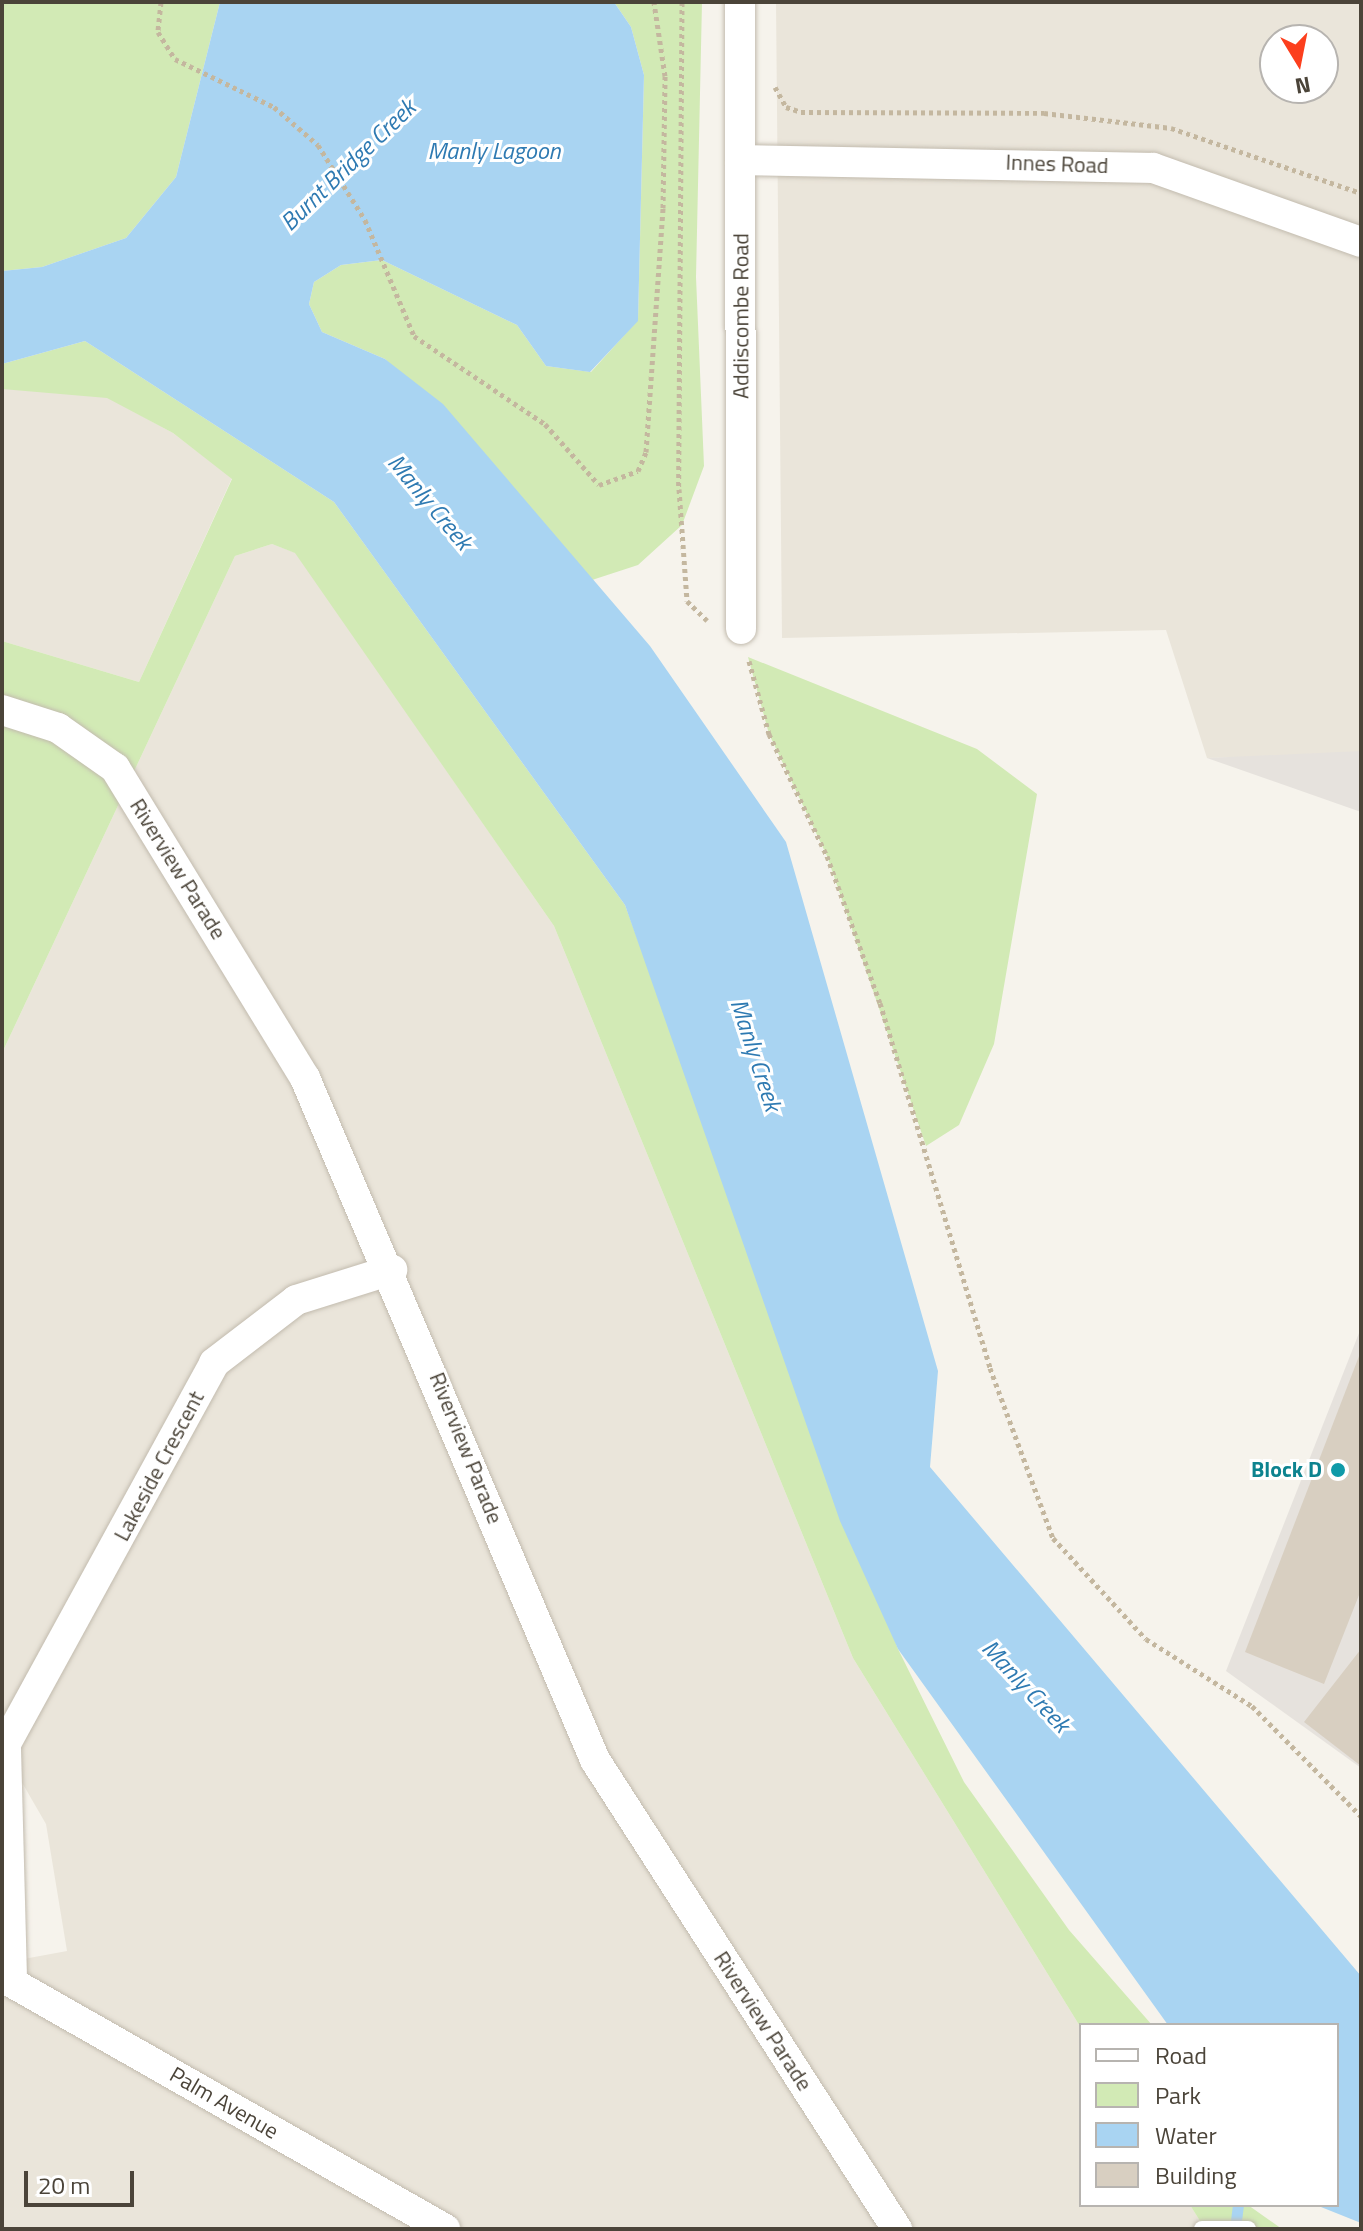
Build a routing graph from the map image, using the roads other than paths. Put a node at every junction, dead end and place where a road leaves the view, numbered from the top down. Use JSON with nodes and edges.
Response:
{"nodes":[{"id":1,"x":740,"y":2,"type":"edge"},
{"id":2,"x":740,"y":160,"type":"junction"},
{"id":3,"x":1361,"y":242,"type":"edge"},
{"id":4,"x":736,"y":641,"type":"road end"},
{"id":5,"x":2,"y":710,"type":"edge"},
{"id":6,"x":392,"y":1270,"type":"junction"},
{"id":7,"x":4,"y":1750,"type":"edge"},
{"id":8,"x":7,"y":1980,"type":"edge"},
{"id":9,"x":1210,"y":2228,"type":"edge"},
{"id":10,"x":1247,"y":2228,"type":"edge"},
{"id":11,"x":445,"y":2229,"type":"edge"},
{"id":12,"x":897,"y":2229,"type":"edge"}],
"edges":[{"from":1,"to":2,"type":"street","name":"Addiscombe Road"},
{"from":2,"to":3,"type":"street","name":"Innes Road"},
{"from":2,"to":4,"type":"street","name":"Addiscombe Road"},
{"from":5,"to":6,"type":"street","name":"Riverview Parade"},
{"from":6,"to":7,"type":"street","name":"Lakeside Crescent"},
{"from":6,"to":12,"type":"street","name":"Riverview Parade"},
{"from":7,"to":8,"type":"street","name":"Lakeside Crescent"},
{"from":8,"to":11,"type":"street","name":"Palm Avenue"},
{"from":9,"to":10,"type":"lane"}]}
